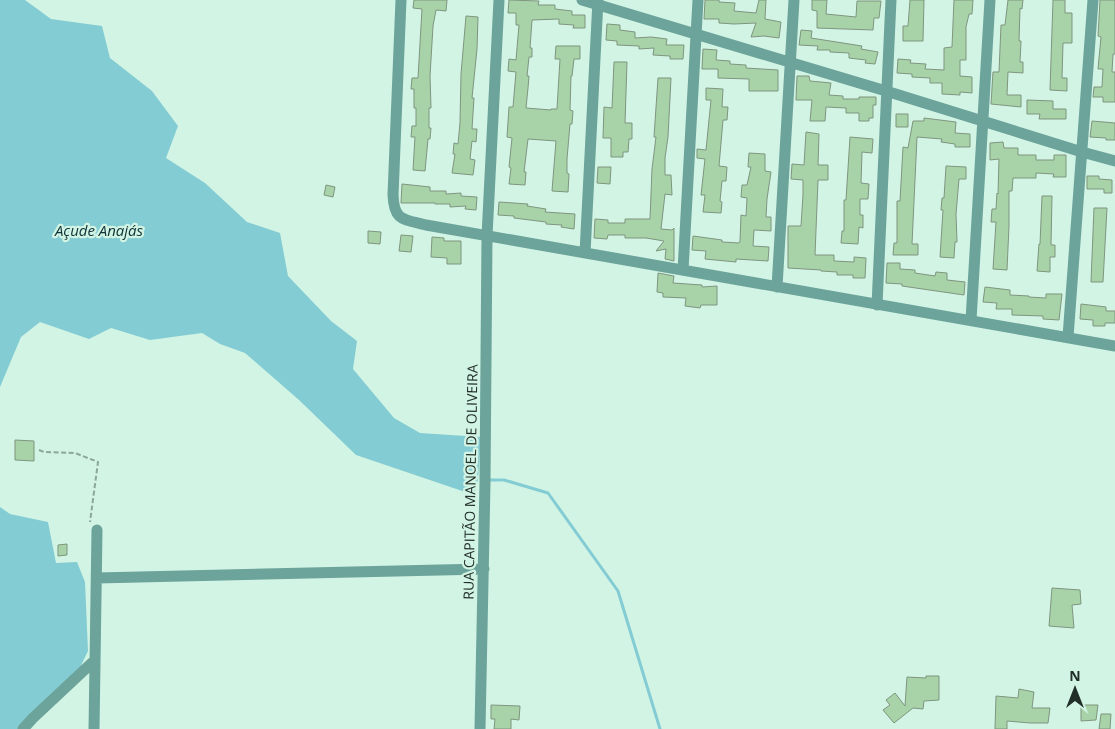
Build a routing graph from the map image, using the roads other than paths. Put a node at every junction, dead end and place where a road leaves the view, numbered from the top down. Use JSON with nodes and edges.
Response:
{"nodes":[{"id":1,"x":401,"y":0,"type":"edge"},
{"id":2,"x":498,"y":0,"type":"edge"},
{"id":3,"x":582,"y":0,"type":"edge"},
{"id":4,"x":698,"y":0,"type":"edge"},
{"id":5,"x":794,"y":0,"type":"edge"},
{"id":6,"x":890,"y":0,"type":"edge"},
{"id":7,"x":990,"y":0,"type":"edge"},
{"id":8,"x":1093,"y":0,"type":"edge"},
{"id":9,"x":597,"y":3,"type":"edge"},
{"id":10,"x":696,"y":35,"type":"junction"},
{"id":11,"x":791,"y":62,"type":"junction"},
{"id":12,"x":886,"y":90,"type":"junction"},
{"id":13,"x":982,"y":121,"type":"junction"},
{"id":14,"x":1082,"y":152,"type":"junction"},
{"id":15,"x":1115,"y":161,"type":"edge"},
{"id":16,"x":487,"y":236,"type":"junction"},
{"id":17,"x":585,"y":253,"type":"junction"},
{"id":18,"x":683,"y":270,"type":"junction"},
{"id":19,"x":777,"y":287,"type":"junction"},
{"id":20,"x":877,"y":305,"type":"junction"},
{"id":21,"x":971,"y":320,"type":"junction"},
{"id":22,"x":1068,"y":337,"type":"junction"},
{"id":23,"x":1115,"y":346,"type":"edge"},
{"id":24,"x":97,"y":530,"type":"road end"},
{"id":25,"x":484,"y":569,"type":"junction"},
{"id":26,"x":97,"y":578,"type":"junction"},
{"id":27,"x":95,"y":660,"type":"junction"},
{"id":28,"x":23,"y":729,"type":"edge"},
{"id":29,"x":94,"y":729,"type":"edge"},
{"id":30,"x":480,"y":729,"type":"edge"}],
"edges":[{"from":1,"to":16,"type":"street"},
{"from":2,"to":16,"type":"street","name":"RUA CAPITÃO MANOEL DE OLIVEIRA"},
{"from":3,"to":9,"type":"street"},
{"from":4,"to":10,"type":"street"},
{"from":5,"to":11,"type":"street"},
{"from":6,"to":12,"type":"street"},
{"from":7,"to":13,"type":"street"},
{"from":8,"to":14,"type":"street"},
{"from":9,"to":10,"type":"street"},
{"from":9,"to":17,"type":"street"},
{"from":10,"to":11,"type":"street"},
{"from":10,"to":18,"type":"street"},
{"from":11,"to":12,"type":"street"},
{"from":11,"to":19,"type":"street"},
{"from":12,"to":13,"type":"street"},
{"from":12,"to":20,"type":"street"},
{"from":13,"to":14,"type":"street"},
{"from":13,"to":21,"type":"street"},
{"from":14,"to":15,"type":"street"},
{"from":14,"to":22,"type":"street"},
{"from":16,"to":17,"type":"street"},
{"from":16,"to":25,"type":"street","name":"RUA CAPITÃO MANOEL DE OLIVEIRA"},
{"from":17,"to":18,"type":"street"},
{"from":18,"to":19,"type":"street"},
{"from":19,"to":20,"type":"street"},
{"from":20,"to":21,"type":"street"},
{"from":21,"to":22,"type":"street"},
{"from":22,"to":23,"type":"street"},
{"from":24,"to":26,"type":"street"},
{"from":25,"to":26,"type":"street"},
{"from":25,"to":30,"type":"street","name":"RUA CAPITÃO MANOEL DE OLIVEIRA"},
{"from":26,"to":27,"type":"street"},
{"from":27,"to":28,"type":"street"},
{"from":27,"to":29,"type":"street"}]}
